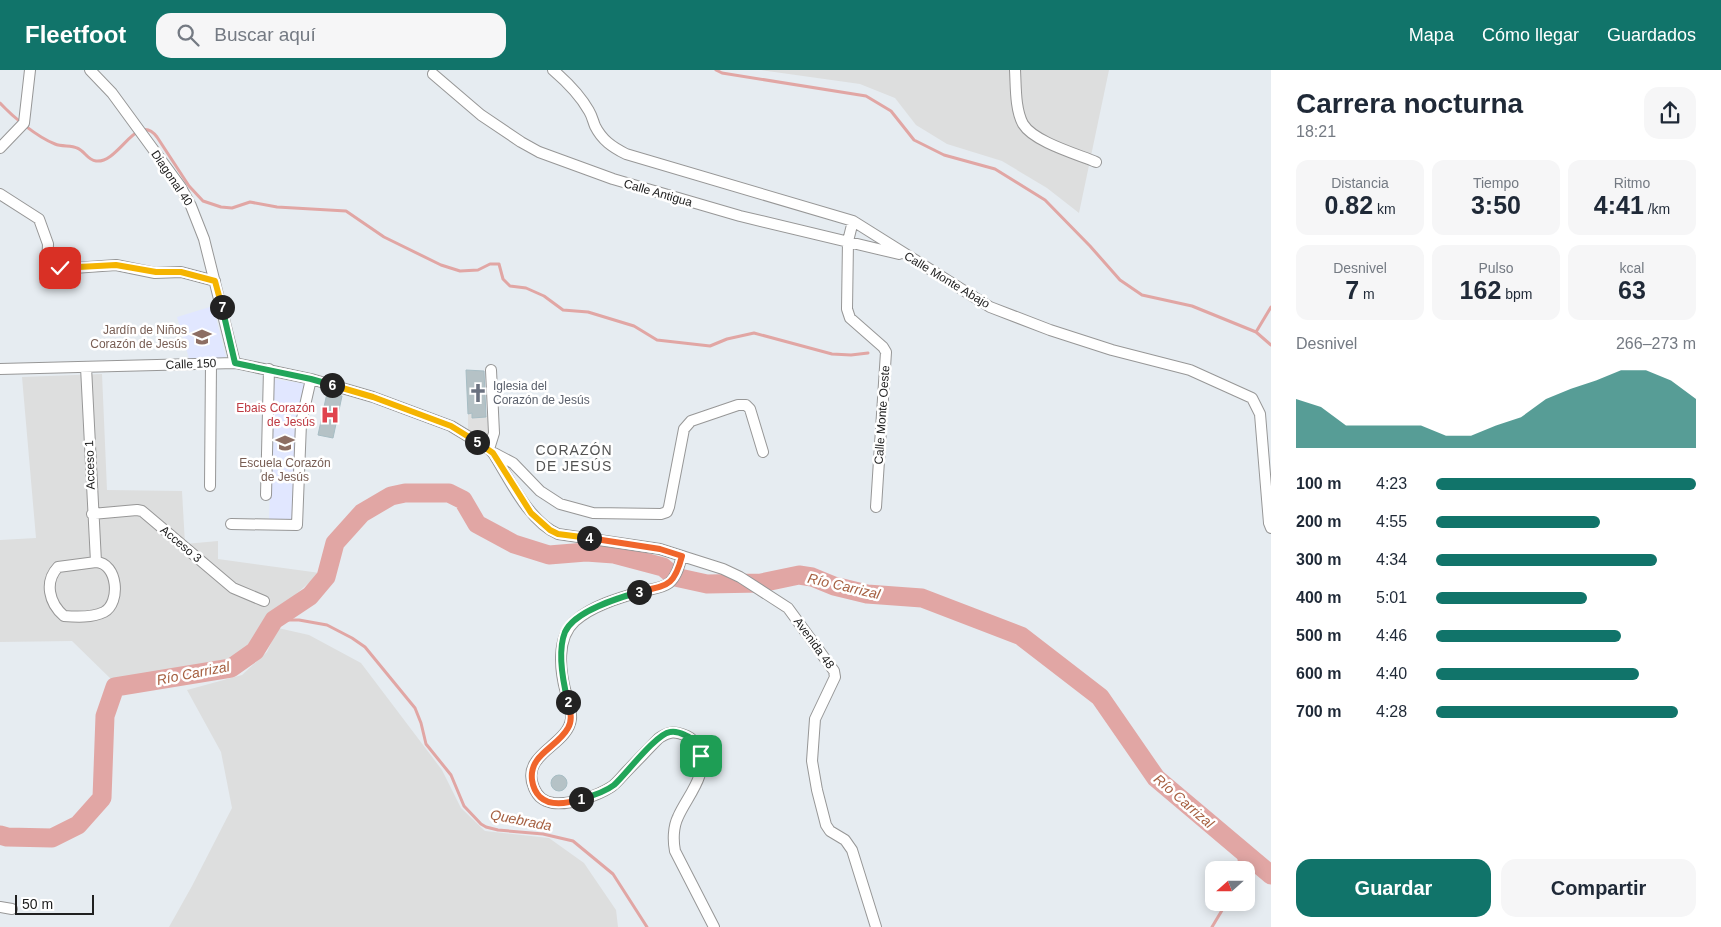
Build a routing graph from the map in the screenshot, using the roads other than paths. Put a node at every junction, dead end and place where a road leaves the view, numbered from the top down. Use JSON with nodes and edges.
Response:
{"nodes":[{"id":1,"x":30,"y":70,"type":"edge"},
{"id":2,"x":90,"y":70,"type":"edge"},
{"id":3,"x":553,"y":70,"type":"edge"},
{"id":4,"x":1015,"y":70,"type":"edge"},
{"id":5,"x":431,"y":71,"type":"edge"},
{"id":6,"x":0,"y":148,"type":"edge"},
{"id":7,"x":1096,"y":162,"type":"dead end"},
{"id":8,"x":0,"y":194,"type":"edge"},
{"id":9,"x":853,"y":221,"type":"junction"},
{"id":10,"x":848,"y":241,"type":"junction"},
{"id":11,"x":908,"y":256,"type":"junction"},
{"id":12,"x":215,"y":281,"type":"junction"},
{"id":13,"x":210,"y":363,"type":"junction"},
{"id":14,"x":235,"y":363,"type":"junction"},
{"id":15,"x":86,"y":367,"type":"junction"},
{"id":16,"x":0,"y":369,"type":"edge"},
{"id":17,"x":268,"y":369,"type":"junction"},
{"id":18,"x":491,"y":370,"type":"dead end"},
{"id":19,"x":311,"y":379,"type":"junction"},
{"id":20,"x":491,"y":451,"type":"junction"},
{"id":21,"x":763,"y":452,"type":"dead end"},
{"id":22,"x":210,"y":486,"type":"dead end"},
{"id":23,"x":266,"y":495,"type":"dead end"},
{"id":24,"x":876,"y":507,"type":"dead end"},
{"id":25,"x":92,"y":514,"type":"junction"},
{"id":26,"x":231,"y":524,"type":"dead end"},
{"id":27,"x":1271,"y":528,"type":"edge"},
{"id":28,"x":682,"y":556,"type":"junction"},
{"id":29,"x":96,"y":562,"type":"junction"},
{"id":30,"x":264,"y":601,"type":"dead end"},
{"id":31,"x":0,"y":907,"type":"edge"},
{"id":32,"x":12,"y":909,"type":"dead end"},
{"id":33,"x":714,"y":927,"type":"edge"},
{"id":34,"x":876,"y":927,"type":"edge"}],
"edges":[{"from":1,"to":6,"type":"street"},
{"from":2,"to":12,"type":"street","name":"Diagonal 40"},
{"from":3,"to":9,"type":"street","name":"Calle Monte Abajo"},
{"from":4,"to":7,"type":"street"},
{"from":5,"to":10,"type":"street","name":"Calle Antigua"},
{"from":8,"to":12,"type":"street"},
{"from":9,"to":10,"type":"street","name":"Calle Monte Oeste"},
{"from":9,"to":11,"type":"street","name":"Calle Monte Abajo"},
{"from":10,"to":11,"type":"street","name":"Calle Antigua"},
{"from":10,"to":24,"type":"street","name":"Calle Monte Oeste"},
{"from":11,"to":27,"type":"street","name":"Calle Monte Abajo"},
{"from":12,"to":14,"type":"street","name":"Diagonal 40"},
{"from":13,"to":14,"type":"street","name":"Calle 150"},
{"from":13,"to":15,"type":"street","name":"Calle 150"},
{"from":13,"to":22,"type":"street"},
{"from":14,"to":17,"type":"street","name":"Calle 150"},
{"from":15,"to":16,"type":"street","name":"Calle 150"},
{"from":15,"to":25,"type":"street","name":"Acceso 1"},
{"from":17,"to":19,"type":"street","name":"Calle 150"},
{"from":17,"to":23,"type":"street"},
{"from":18,"to":20,"type":"street"},
{"from":19,"to":20,"type":"street","name":"Calle 150"},
{"from":19,"to":26,"type":"street"},
{"from":20,"to":21,"type":"street"},
{"from":20,"to":28,"type":"street","name":"Calle 150"},
{"from":25,"to":29,"type":"street","name":"Acceso 1"},
{"from":25,"to":30,"type":"street","name":"Acceso 3"},
{"from":28,"to":33,"type":"street"},
{"from":28,"to":34,"type":"street","name":"Avenida 48"},
{"from":29,"to":29,"type":"street"},
{"from":31,"to":32,"type":"street"}]}
